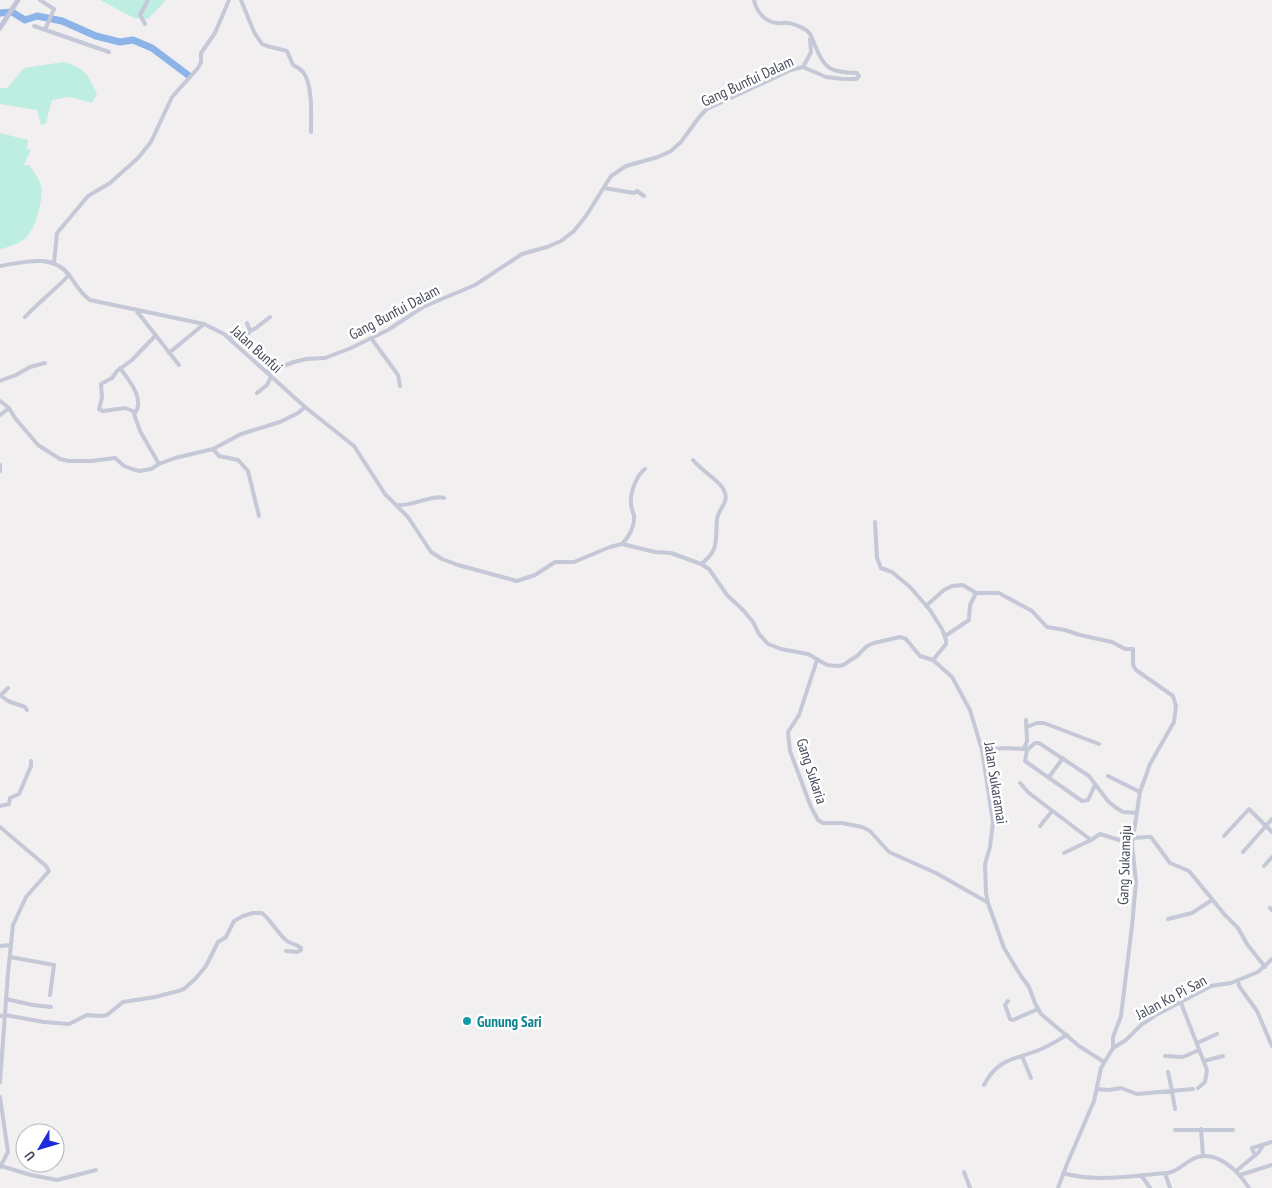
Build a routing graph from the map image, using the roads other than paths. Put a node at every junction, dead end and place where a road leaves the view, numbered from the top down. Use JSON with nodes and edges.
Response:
{"nodes":[{"id":1,"x":18,"y":0,"type":"edge"},
{"id":2,"x":40,"y":0,"type":"edge"},
{"id":3,"x":148,"y":0,"type":"edge"},
{"id":4,"x":229,"y":0,"type":"edge"},
{"id":5,"x":242,"y":0,"type":"edge"},
{"id":6,"x":754,"y":0,"type":"edge"},
{"id":7,"x":2,"y":20,"type":"edge"},
{"id":8,"x":145,"y":24,"type":"dead end"},
{"id":9,"x":34,"y":26,"type":"dead end"},
{"id":10,"x":0,"y":28,"type":"edge"},
{"id":11,"x":45,"y":30,"type":"junction"},
{"id":12,"x":810,"y":33,"type":"junction"},
{"id":13,"x":109,"y":52,"type":"dead end"},
{"id":14,"x":803,"y":67,"type":"junction"},
{"id":15,"x":311,"y":132,"type":"dead end"},
{"id":16,"x":604,"y":188,"type":"junction"},
{"id":17,"x":644,"y":196,"type":"dead end"},
{"id":18,"x":54,"y":263,"type":"junction"},
{"id":19,"x":0,"y":266,"type":"edge"},
{"id":20,"x":69,"y":275,"type":"junction"},
{"id":21,"x":135,"y":309,"type":"junction"},
{"id":22,"x":25,"y":317,"type":"dead end"},
{"id":23,"x":270,"y":318,"type":"dead end"},
{"id":24,"x":248,"y":323,"type":"dead end"},
{"id":25,"x":204,"y":324,"type":"junction"},
{"id":26,"x":250,"y":330,"type":"junction"},
{"id":27,"x":156,"y":335,"type":"junction"},
{"id":28,"x":229,"y":338,"type":"junction"},
{"id":29,"x":371,"y":338,"type":"junction"},
{"id":30,"x":169,"y":353,"type":"junction"},
{"id":31,"x":45,"y":363,"type":"dead end"},
{"id":32,"x":179,"y":364,"type":"dead end"},
{"id":33,"x":120,"y":368,"type":"junction"},
{"id":34,"x":267,"y":372,"type":"junction"},
{"id":35,"x":271,"y":377,"type":"junction"},
{"id":36,"x":0,"y":381,"type":"edge"},
{"id":37,"x":400,"y":386,"type":"dead end"},
{"id":38,"x":257,"y":392,"type":"dead end"},
{"id":39,"x":0,"y":401,"type":"edge"},
{"id":40,"x":305,"y":407,"type":"junction"},
{"id":41,"x":9,"y":408,"type":"junction"},
{"id":42,"x":135,"y":413,"type":"junction"},
{"id":43,"x":0,"y":415,"type":"edge"},
{"id":44,"x":213,"y":449,"type":"junction"},
{"id":45,"x":693,"y":460,"type":"dead end"},
{"id":46,"x":159,"y":464,"type":"junction"},
{"id":47,"x":0,"y":466,"type":"edge"},
{"id":48,"x":645,"y":469,"type":"dead end"},
{"id":49,"x":0,"y":471,"type":"edge"},
{"id":50,"x":444,"y":498,"type":"dead end"},
{"id":51,"x":396,"y":505,"type":"junction"},
{"id":52,"x":259,"y":516,"type":"dead end"},
{"id":53,"x":875,"y":522,"type":"dead end"},
{"id":54,"x":622,"y":544,"type":"junction"},
{"id":55,"x":701,"y":564,"type":"junction"},
{"id":56,"x":976,"y":593,"type":"junction"},
{"id":57,"x":926,"y":606,"type":"junction"},
{"id":58,"x":945,"y":636,"type":"junction"},
{"id":59,"x":817,"y":660,"type":"junction"},
{"id":60,"x":933,"y":660,"type":"junction"},
{"id":61,"x":8,"y":688,"type":"dead end"},
{"id":62,"x":1,"y":695,"type":"edge"},
{"id":63,"x":27,"y":710,"type":"dead end"},
{"id":64,"x":1026,"y":720,"type":"dead end"},
{"id":65,"x":1027,"y":727,"type":"junction"},
{"id":66,"x":1099,"y":744,"type":"dead end"},
{"id":67,"x":1026,"y":749,"type":"junction"},
{"id":68,"x":982,"y":750,"type":"junction"},
{"id":69,"x":1063,"y":758,"type":"junction"},
{"id":70,"x":31,"y":761,"type":"dead end"},
{"id":71,"x":1108,"y":776,"type":"dead end"},
{"id":72,"x":1049,"y":777,"type":"junction"},
{"id":73,"x":1020,"y":784,"type":"dead end"},
{"id":74,"x":1095,"y":785,"type":"junction"},
{"id":75,"x":1140,"y":792,"type":"junction"},
{"id":76,"x":0,"y":806,"type":"edge"},
{"id":77,"x":1052,"y":811,"type":"junction"},
{"id":78,"x":1137,"y":813,"type":"junction"},
{"id":79,"x":1272,"y":819,"type":"edge"},
{"id":80,"x":1040,"y":826,"type":"dead end"},
{"id":81,"x":1266,"y":826,"type":"junction"},
{"id":82,"x":0,"y":827,"type":"edge"},
{"id":83,"x":1272,"y":832,"type":"edge"},
{"id":84,"x":1224,"y":836,"type":"dead end"},
{"id":85,"x":1133,"y":837,"type":"junction"},
{"id":86,"x":1091,"y":840,"type":"junction"},
{"id":87,"x":1132,"y":844,"type":"junction"},
{"id":88,"x":1242,"y":852,"type":"dead end"},
{"id":89,"x":1064,"y":853,"type":"dead end"},
{"id":90,"x":1272,"y":857,"type":"edge"},
{"id":91,"x":1264,"y":866,"type":"dead end"},
{"id":92,"x":1212,"y":900,"type":"junction"},
{"id":93,"x":988,"y":902,"type":"junction"},
{"id":94,"x":1168,"y":920,"type":"dead end"},
{"id":95,"x":10,"y":945,"type":"junction"},
{"id":96,"x":0,"y":946,"type":"edge"},
{"id":97,"x":286,"y":950,"type":"dead end"},
{"id":98,"x":10,"y":957,"type":"junction"},
{"id":99,"x":1272,"y":959,"type":"edge"},
{"id":100,"x":1265,"y":968,"type":"junction"},
{"id":101,"x":1238,"y":980,"type":"junction"},
{"id":102,"x":6,"y":994,"type":"junction"},
{"id":103,"x":0,"y":995,"type":"edge"},
{"id":104,"x":50,"y":995,"type":"dead end"},
{"id":105,"x":6,"y":999,"type":"junction"},
{"id":106,"x":1008,"y":1001,"type":"dead end"},
{"id":107,"x":1181,"y":1003,"type":"junction"},
{"id":108,"x":51,"y":1007,"type":"dead end"},
{"id":109,"x":1038,"y":1009,"type":"junction"},
{"id":110,"x":2,"y":1016,"type":"edge"},
{"id":111,"x":1217,"y":1034,"type":"dead end"},
{"id":112,"x":1067,"y":1035,"type":"junction"},
{"id":113,"x":1197,"y":1043,"type":"junction"},
{"id":114,"x":1272,"y":1046,"type":"edge"},
{"id":115,"x":1114,"y":1048,"type":"junction"},
{"id":116,"x":1199,"y":1050,"type":"junction"},
{"id":117,"x":1022,"y":1056,"type":"junction"},
{"id":118,"x":1165,"y":1056,"type":"dead end"},
{"id":119,"x":1222,"y":1056,"type":"dead end"},
{"id":120,"x":1204,"y":1061,"type":"junction"},
{"id":121,"x":1104,"y":1062,"type":"junction"},
{"id":122,"x":1168,"y":1072,"type":"dead end"},
{"id":123,"x":0,"y":1075,"type":"edge"},
{"id":124,"x":1031,"y":1078,"type":"dead end"},
{"id":125,"x":0,"y":1082,"type":"edge"},
{"id":126,"x":984,"y":1085,"type":"dead end"},
{"id":127,"x":1097,"y":1089,"type":"junction"},
{"id":128,"x":1172,"y":1091,"type":"junction"},
{"id":129,"x":0,"y":1097,"type":"edge"},
{"id":130,"x":1175,"y":1109,"type":"dead end"},
{"id":131,"x":1202,"y":1129,"type":"junction"},
{"id":132,"x":1175,"y":1130,"type":"dead end"},
{"id":133,"x":1233,"y":1130,"type":"dead end"},
{"id":134,"x":1272,"y":1142,"type":"edge"},
{"id":135,"x":1263,"y":1145,"type":"junction"},
{"id":136,"x":1203,"y":1156,"type":"junction"},
{"id":137,"x":1255,"y":1156,"type":"junction"},
{"id":138,"x":1272,"y":1165,"type":"edge"},
{"id":139,"x":1,"y":1166,"type":"edge"},
{"id":140,"x":96,"y":1170,"type":"dead end"},
{"id":141,"x":1236,"y":1171,"type":"junction"},
{"id":142,"x":964,"y":1172,"type":"dead end"},
{"id":143,"x":1063,"y":1173,"type":"junction"},
{"id":144,"x":1165,"y":1173,"type":"junction"},
{"id":145,"x":1240,"y":1174,"type":"junction"},
{"id":146,"x":1141,"y":1175,"type":"junction"},
{"id":147,"x":970,"y":1188,"type":"edge"},
{"id":148,"x":1058,"y":1188,"type":"edge"},
{"id":149,"x":1150,"y":1188,"type":"edge"},
{"id":150,"x":1170,"y":1188,"type":"edge"},
{"id":151,"x":1249,"y":1188,"type":"edge"}],
"edges":[{"from":1,"to":7,"type":"street"},
{"from":2,"to":11,"type":"street"},
{"from":3,"to":8,"type":"street"},
{"from":4,"to":18,"type":"street"},
{"from":5,"to":15,"type":"street"},
{"from":6,"to":12,"type":"street"},
{"from":7,"to":10,"type":"street"},
{"from":9,"to":11,"type":"street"},
{"from":11,"to":13,"type":"street"},
{"from":12,"to":14,"type":"street"},
{"from":12,"to":14,"type":"street","name":"Gang Bunfui Dalam"},
{"from":14,"to":16,"type":"street","name":"Gang Bunfui Dalam"},
{"from":16,"to":17,"type":"street"},
{"from":16,"to":29,"type":"street","name":"Gang Bunfui Dalam"},
{"from":18,"to":19,"type":"street"},
{"from":18,"to":20,"type":"street","name":"Jalan Bunfui"},
{"from":20,"to":21,"type":"street","name":"Jalan Bunfui"},
{"from":20,"to":22,"type":"street"},
{"from":21,"to":25,"type":"street","name":"Jalan Bunfui"},
{"from":21,"to":27,"type":"street"},
{"from":23,"to":26,"type":"street"},
{"from":24,"to":26,"type":"street"},
{"from":25,"to":28,"type":"street","name":"Jalan Bunfui"},
{"from":25,"to":30,"type":"street"},
{"from":26,"to":28,"type":"street"},
{"from":27,"to":30,"type":"street"},
{"from":27,"to":33,"type":"street"},
{"from":28,"to":34,"type":"street","name":"Jalan Bunfui"},
{"from":29,"to":34,"type":"street","name":"Gang Bunfui Dalam"},
{"from":29,"to":37,"type":"street"},
{"from":30,"to":32,"type":"street"},
{"from":31,"to":36,"type":"street"},
{"from":33,"to":42,"type":"street"},
{"from":33,"to":42,"type":"street"},
{"from":34,"to":35,"type":"street","name":"Jalan Bunfui"},
{"from":35,"to":38,"type":"street"},
{"from":35,"to":40,"type":"street","name":"Jalan Bunfui"},
{"from":39,"to":41,"type":"street"},
{"from":40,"to":44,"type":"street"},
{"from":40,"to":51,"type":"street","name":"Jalan Bunfui"},
{"from":41,"to":43,"type":"street"},
{"from":41,"to":46,"type":"street"},
{"from":42,"to":46,"type":"street"},
{"from":44,"to":46,"type":"street"},
{"from":44,"to":52,"type":"street"},
{"from":45,"to":55,"type":"street"},
{"from":47,"to":49,"type":"street"},
{"from":48,"to":54,"type":"street"},
{"from":50,"to":51,"type":"street"},
{"from":51,"to":54,"type":"street","name":"Jalan Bunfui"},
{"from":53,"to":57,"type":"street"},
{"from":54,"to":55,"type":"street"},
{"from":55,"to":59,"type":"street"},
{"from":56,"to":57,"type":"street"},
{"from":56,"to":58,"type":"street"},
{"from":56,"to":75,"type":"street","name":"Gang Sukamaju"},
{"from":57,"to":58,"type":"street"},
{"from":58,"to":60,"type":"street"},
{"from":59,"to":60,"type":"street","name":"Jalan Sukaramai"},
{"from":59,"to":93,"type":"street","name":"Gang Sukaria"},
{"from":60,"to":68,"type":"street","name":"Jalan Sukaramai"},
{"from":61,"to":62,"type":"street"},
{"from":62,"to":63,"type":"street"},
{"from":64,"to":65,"type":"street"},
{"from":65,"to":66,"type":"street"},
{"from":65,"to":67,"type":"street"},
{"from":67,"to":68,"type":"street"},
{"from":67,"to":69,"type":"street"},
{"from":67,"to":72,"type":"street"},
{"from":68,"to":93,"type":"street","name":"Jalan Sukaramai"},
{"from":69,"to":72,"type":"street"},
{"from":69,"to":74,"type":"street"},
{"from":70,"to":76,"type":"street"},
{"from":71,"to":75,"type":"street"},
{"from":72,"to":74,"type":"street"},
{"from":73,"to":77,"type":"street"},
{"from":74,"to":78,"type":"street"},
{"from":75,"to":78,"type":"street","name":"Gang Sukamaju"},
{"from":77,"to":80,"type":"street"},
{"from":77,"to":86,"type":"street"},
{"from":78,"to":85,"type":"street","name":"Gang Sukamaju"},
{"from":79,"to":81,"type":"street"},
{"from":81,"to":83,"type":"street"},
{"from":81,"to":84,"type":"street"},
{"from":81,"to":88,"type":"street"},
{"from":82,"to":95,"type":"street"},
{"from":85,"to":87,"type":"street","name":"Gang Sukamaju"},
{"from":85,"to":92,"type":"street"},
{"from":86,"to":87,"type":"street"},
{"from":86,"to":89,"type":"street"},
{"from":87,"to":115,"type":"street","name":"Gang Sukamaju"},
{"from":90,"to":91,"type":"street"},
{"from":92,"to":94,"type":"street"},
{"from":92,"to":100,"type":"street"},
{"from":93,"to":109,"type":"street","name":"Jalan Sukaramai"},
{"from":95,"to":96,"type":"street"},
{"from":95,"to":98,"type":"street"},
{"from":97,"to":110,"type":"street"},
{"from":98,"to":102,"type":"street"},
{"from":98,"to":104,"type":"street"},
{"from":99,"to":100,"type":"street","name":"Jalan Ko Pi San"},
{"from":100,"to":101,"type":"street","name":"Jalan Ko Pi San"},
{"from":101,"to":107,"type":"street","name":"Jalan Ko Pi San"},
{"from":101,"to":114,"type":"street"},
{"from":102,"to":103,"type":"street"},
{"from":102,"to":105,"type":"street"},
{"from":105,"to":108,"type":"street"},
{"from":105,"to":110,"type":"street"},
{"from":106,"to":109,"type":"street"},
{"from":107,"to":113,"type":"street"},
{"from":107,"to":115,"type":"street","name":"Jalan Ko Pi San"},
{"from":109,"to":112,"type":"street","name":"Jalan Sukaramai"},
{"from":110,"to":123,"type":"street"},
{"from":111,"to":113,"type":"street"},
{"from":112,"to":117,"type":"street"},
{"from":112,"to":121,"type":"street","name":"Jalan Sukaramai"},
{"from":113,"to":116,"type":"street"},
{"from":115,"to":121,"type":"street","name":"Jalan Ko Pi San"},
{"from":116,"to":118,"type":"street"},
{"from":116,"to":120,"type":"street"},
{"from":117,"to":124,"type":"street"},
{"from":117,"to":126,"type":"street"},
{"from":119,"to":120,"type":"street"},
{"from":120,"to":128,"type":"street"},
{"from":121,"to":127,"type":"street","name":"Jalan Ko Pi San"},
{"from":122,"to":128,"type":"street"},
{"from":123,"to":125,"type":"street"},
{"from":127,"to":128,"type":"street"},
{"from":127,"to":143,"type":"street","name":"Jalan Ko Pi San"},
{"from":128,"to":130,"type":"street"},
{"from":129,"to":139,"type":"street"},
{"from":131,"to":132,"type":"street"},
{"from":131,"to":133,"type":"street"},
{"from":131,"to":136,"type":"street"},
{"from":134,"to":135,"type":"street"},
{"from":135,"to":137,"type":"street"},
{"from":135,"to":137,"type":"street"},
{"from":136,"to":141,"type":"street"},
{"from":136,"to":144,"type":"street"},
{"from":137,"to":141,"type":"street"},
{"from":138,"to":145,"type":"street"},
{"from":139,"to":140,"type":"street"},
{"from":141,"to":145,"type":"street"},
{"from":142,"to":147,"type":"street"},
{"from":143,"to":146,"type":"street"},
{"from":143,"to":148,"type":"street","name":"Jalan Ko Pi San"},
{"from":144,"to":146,"type":"street"},
{"from":144,"to":150,"type":"street"},
{"from":145,"to":151,"type":"street"},
{"from":146,"to":149,"type":"street"}]}
